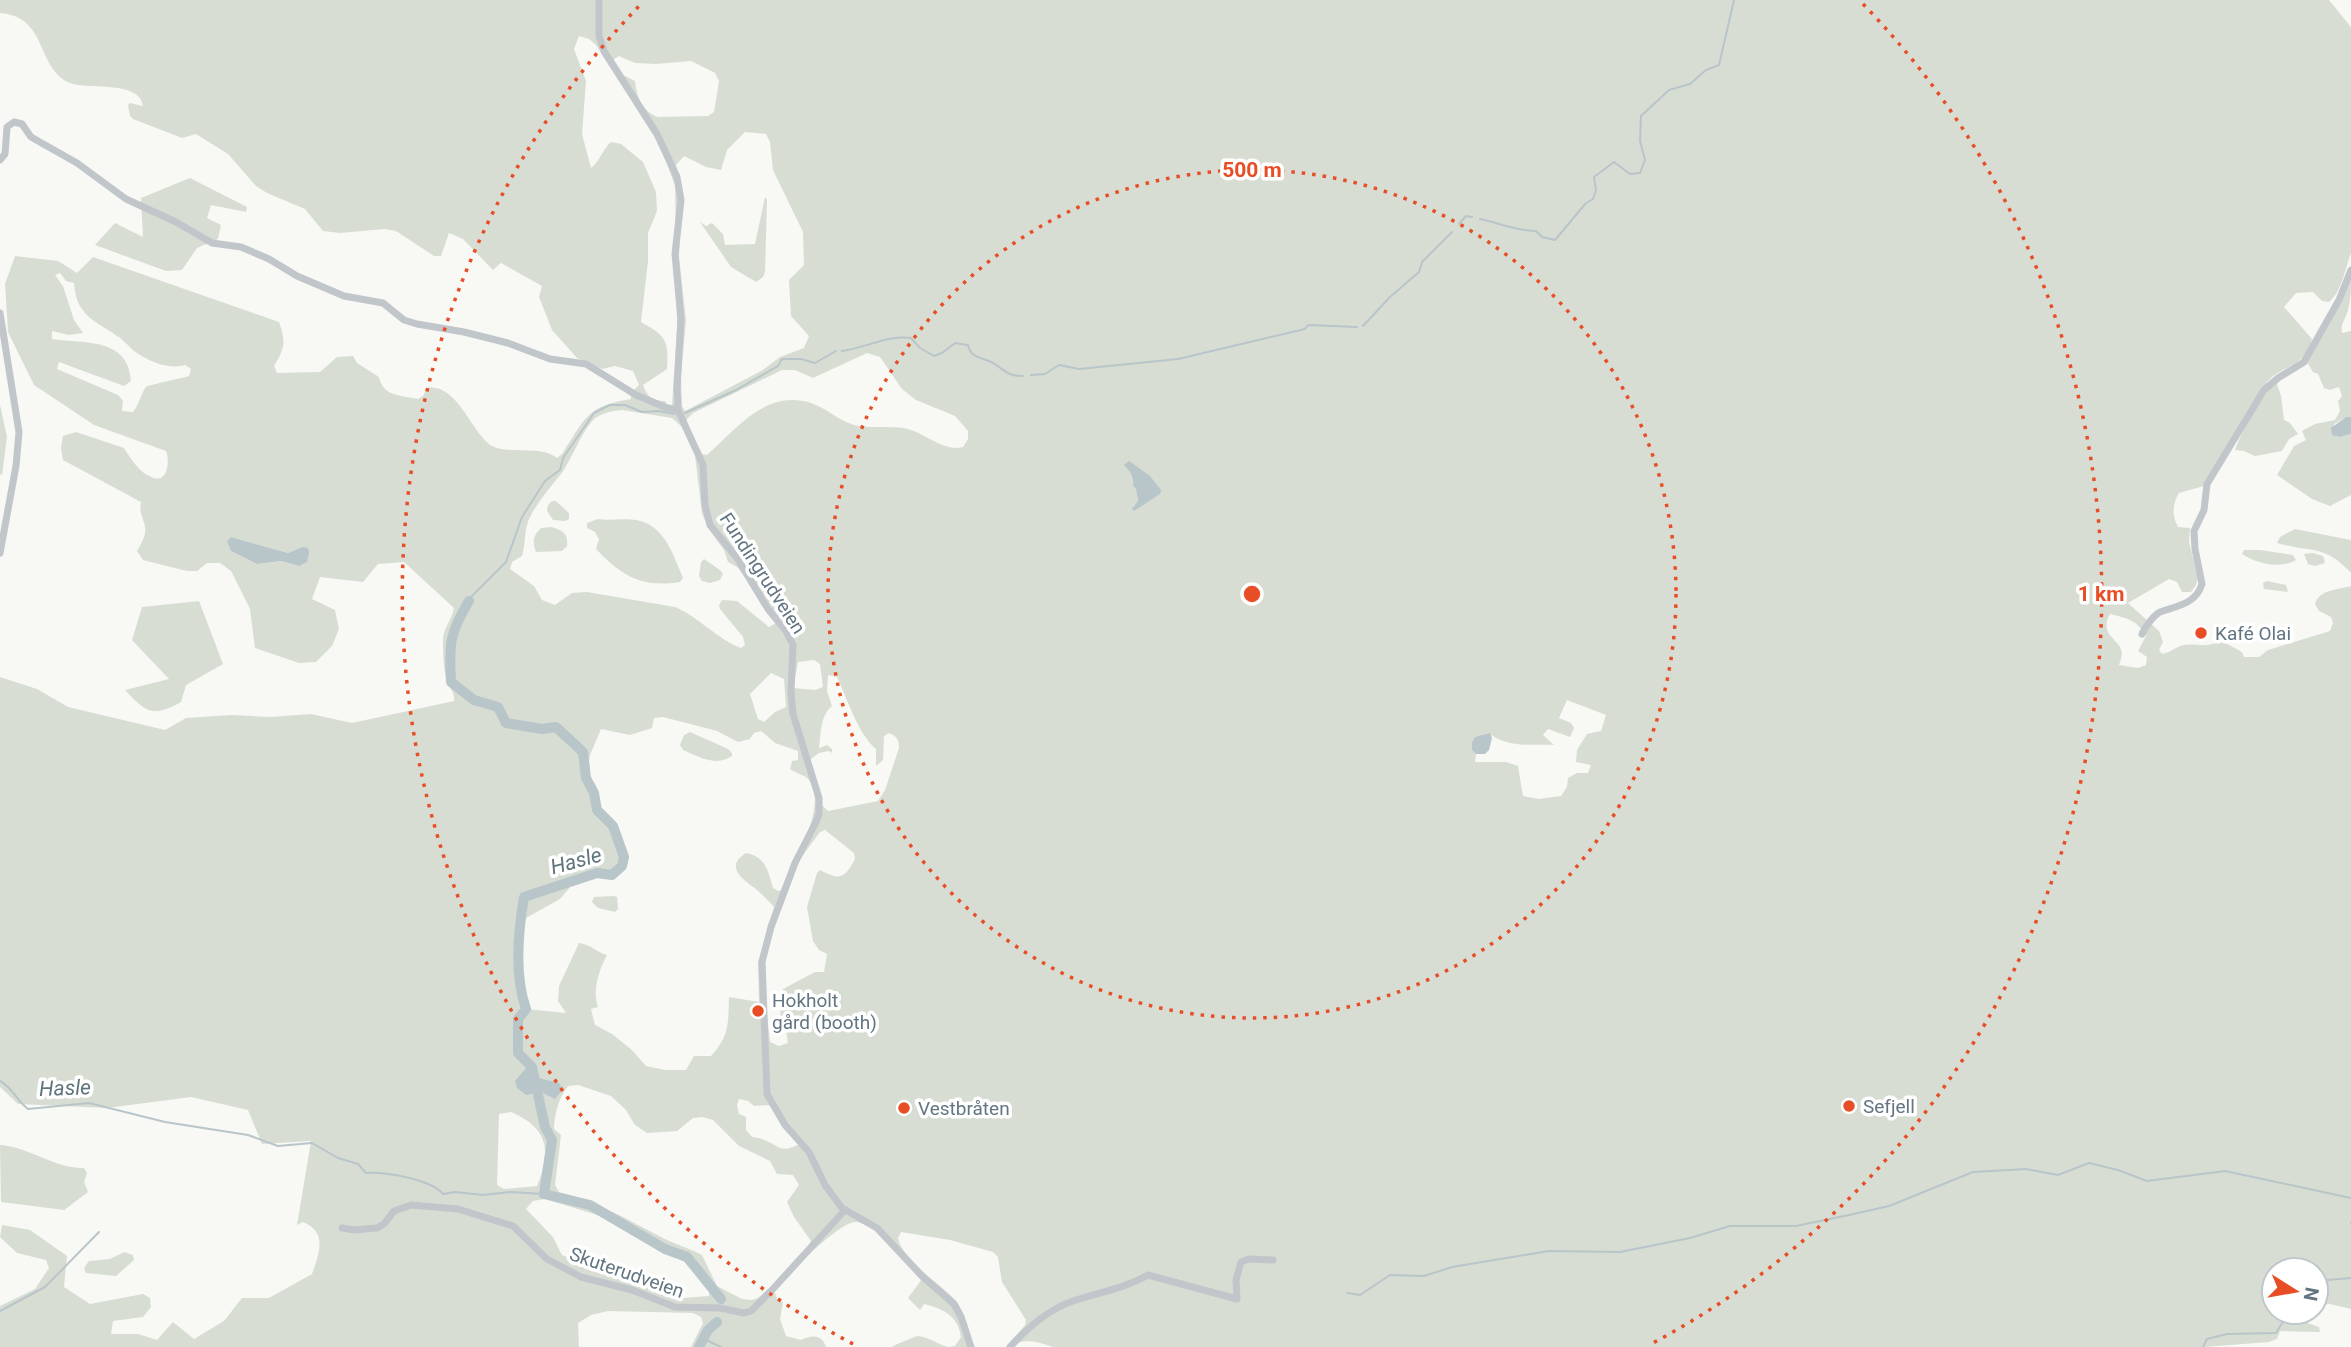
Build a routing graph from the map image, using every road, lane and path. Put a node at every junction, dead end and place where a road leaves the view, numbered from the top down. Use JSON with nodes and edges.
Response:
{"nodes":[{"id":1,"x":599,"y":0,"type":"edge"},
{"id":2,"x":0,"y":160,"type":"edge"},
{"id":3,"x":2351,"y":270,"type":"edge"},
{"id":4,"x":0,"y":313,"type":"edge"},
{"id":5,"x":678,"y":410,"type":"junction"},
{"id":6,"x":0,"y":553,"type":"edge"},
{"id":7,"x":2141,"y":634,"type":"dead end"},
{"id":8,"x":845,"y":1210,"type":"junction"},
{"id":9,"x":342,"y":1228,"type":"dead end"},
{"id":10,"x":1273,"y":1260,"type":"dead end"},
{"id":11,"x":971,"y":1347,"type":"edge"},
{"id":12,"x":1010,"y":1347,"type":"edge"}],
"edges":[{"from":1,"to":5,"type":"street","name":"Fundingrudveien"},
{"from":2,"to":5,"type":"street"},
{"from":3,"to":7,"type":"street"},
{"from":4,"to":6,"type":"street"},
{"from":5,"to":8,"type":"street","name":"Fundingrudveien"},
{"from":8,"to":9,"type":"street","name":"Skuterudveien"},
{"from":8,"to":11,"type":"street","name":"Fundingrudveien"},
{"from":10,"to":12,"type":"street"}]}
